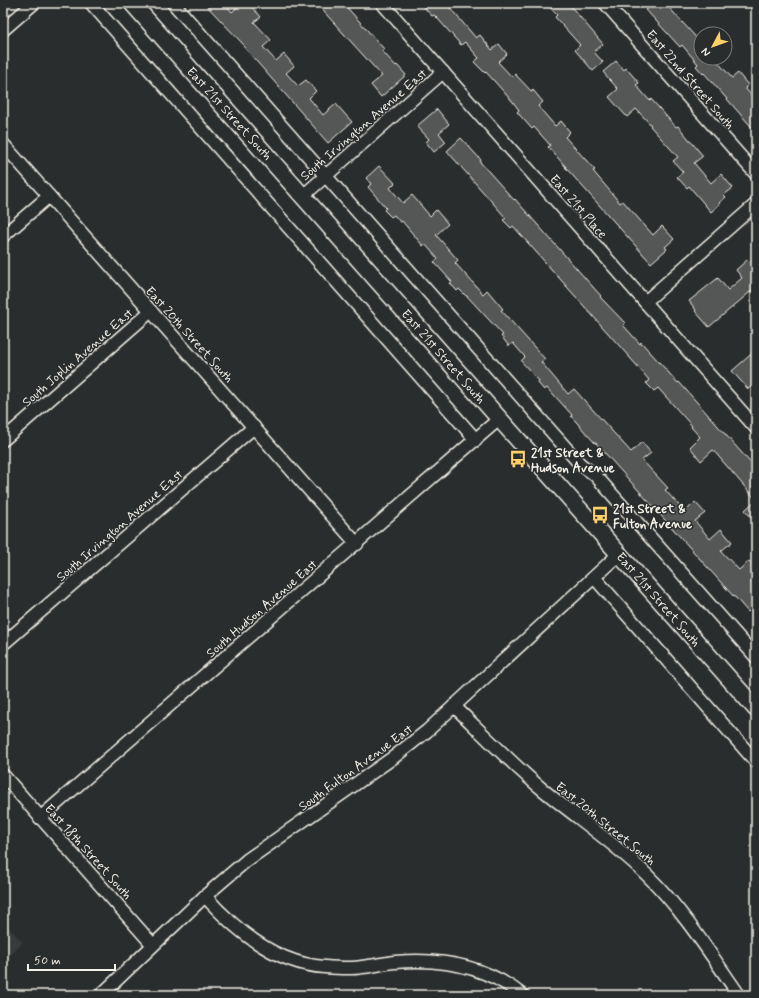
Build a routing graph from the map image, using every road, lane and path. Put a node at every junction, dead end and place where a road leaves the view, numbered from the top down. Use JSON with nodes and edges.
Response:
{"nodes":[{"id":1,"x":34,"y":3,"type":"edge"},
{"id":2,"x":91,"y":3,"type":"edge"},
{"id":3,"x":132,"y":3,"type":"edge"},
{"id":4,"x":173,"y":3,"type":"edge"},
{"id":5,"x":382,"y":3,"type":"edge"},
{"id":6,"x":605,"y":3,"type":"edge"},
{"id":7,"x":3,"y":30,"type":"edge"},
{"id":8,"x":443,"y":72,"type":"junction"},
{"id":9,"x":3,"y":144,"type":"edge"},
{"id":10,"x":756,"y":174,"type":"edge"},
{"id":11,"x":326,"y":176,"type":"junction"},
{"id":12,"x":49,"y":196,"type":"junction"},
{"id":13,"x":303,"y":196,"type":"junction"},
{"id":14,"x":756,"y":204,"type":"edge"},
{"id":15,"x":3,"y":236,"type":"edge"},
{"id":16,"x":645,"y":302,"type":"junction"},
{"id":17,"x":151,"y":311,"type":"junction"},
{"id":18,"x":499,"y":419,"type":"junction"},
{"id":19,"x":754,"y":423,"type":"edge"},
{"id":20,"x":254,"y":427,"type":"junction"},
{"id":21,"x":3,"y":440,"type":"edge"},
{"id":22,"x":476,"y":440,"type":"junction"},
{"id":23,"x":356,"y":544,"type":"junction"},
{"id":24,"x":619,"y":554,"type":"junction"},
{"id":25,"x":594,"y":577,"type":"junction"},
{"id":26,"x":3,"y":644,"type":"edge"},
{"id":27,"x":756,"y":657,"type":"edge"},
{"id":28,"x":454,"y":706,"type":"junction"},
{"id":29,"x":756,"y":709,"type":"edge"},
{"id":30,"x":756,"y":762,"type":"edge"},
{"id":31,"x":3,"y":775,"type":"edge"},
{"id":32,"x":40,"y":818,"type":"junction"},
{"id":33,"x":205,"y":896,"type":"junction"},
{"id":34,"x":153,"y":945,"type":"junction"},
{"id":35,"x":101,"y":995,"type":"edge"},
{"id":36,"x":522,"y":995,"type":"edge"},
{"id":37,"x":739,"y":995,"type":"edge"}],
"edges":[{"from":1,"to":7,"type":"street"},
{"from":2,"to":22,"type":"street"},
{"from":3,"to":13,"type":"main road","name":"East 21st Street South"},
{"from":4,"to":11,"type":"street"},
{"from":5,"to":8,"type":"street","name":"East 21st Place"},
{"from":6,"to":10,"type":"street","name":"East 22nd Street South"},
{"from":8,"to":11,"type":"street","name":"South Irvington Avenue East"},
{"from":8,"to":16,"type":"street","name":"East 21st Place"},
{"from":9,"to":12,"type":"street","name":"East 20th Street South"},
{"from":11,"to":13,"type":"street","name":"South Irvington Avenue East"},
{"from":11,"to":27,"type":"street"},
{"from":12,"to":15,"type":"street"},
{"from":12,"to":17,"type":"street","name":"East 20th Street South"},
{"from":13,"to":18,"type":"main road","name":"East 21st Street South"},
{"from":14,"to":16,"type":"street"},
{"from":16,"to":19,"type":"street","name":"East 21st Place"},
{"from":17,"to":20,"type":"street","name":"East 20th Street South"},
{"from":17,"to":21,"type":"street","name":"South Joplin Avenue East"},
{"from":18,"to":22,"type":"street","name":"South Hudson Avenue East"},
{"from":18,"to":24,"type":"main road","name":"East 21st Street South"},
{"from":20,"to":23,"type":"street","name":"East 20th Street South"},
{"from":20,"to":26,"type":"street","name":"South Irvington Avenue East"},
{"from":22,"to":23,"type":"street","name":"South Hudson Avenue East"},
{"from":23,"to":32,"type":"street","name":"South Hudson Avenue East"},
{"from":24,"to":25,"type":"street","name":"South Fulton Avenue East"},
{"from":24,"to":29,"type":"main road","name":"East 21st Street South"},
{"from":25,"to":28,"type":"street","name":"South Fulton Avenue East"},
{"from":25,"to":30,"type":"street"},
{"from":28,"to":33,"type":"street","name":"South Fulton Avenue East"},
{"from":28,"to":37,"type":"street","name":"East 20th Street South"},
{"from":31,"to":32,"type":"street","name":"East 18th Street South"},
{"from":32,"to":34,"type":"street","name":"East 18th Street South"},
{"from":33,"to":34,"type":"street","name":"South Fulton Avenue East"},
{"from":33,"to":36,"type":"street"},
{"from":34,"to":35,"type":"street","name":"South Fulton Avenue East"}]}
